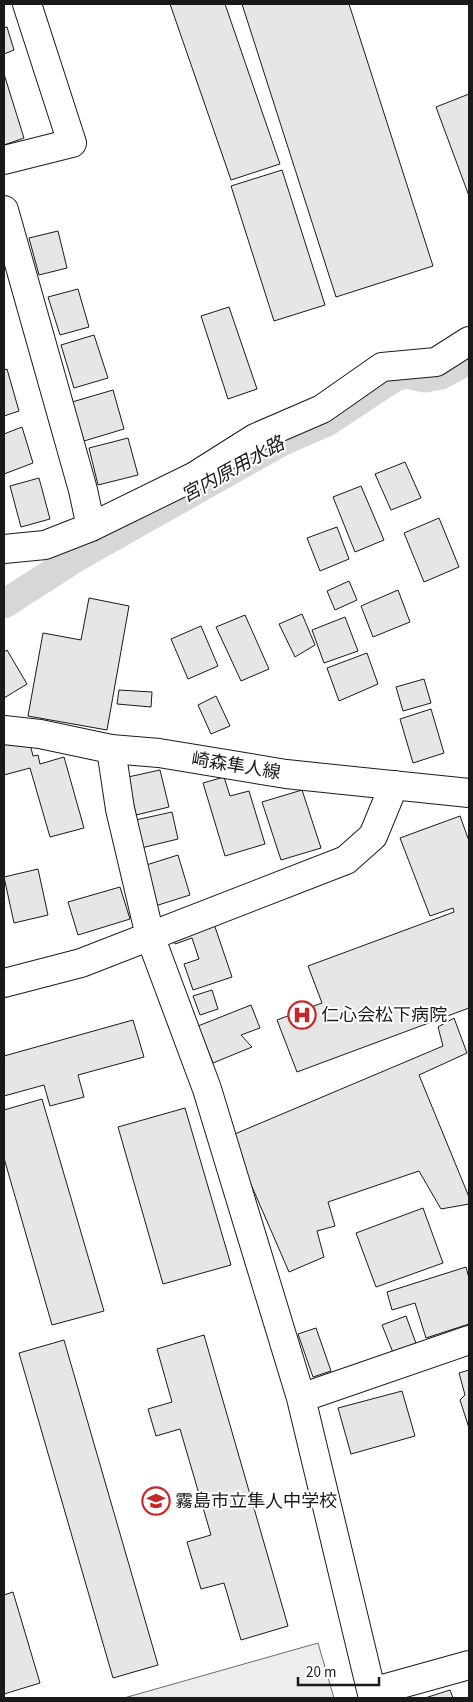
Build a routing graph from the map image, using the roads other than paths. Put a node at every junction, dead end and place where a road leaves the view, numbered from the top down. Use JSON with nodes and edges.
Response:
{"nodes":[{"id":1,"x":27,"y":4,"type":"edge"},
{"id":2,"x":4,"y":160,"type":"edge"},
{"id":3,"x":4,"y":210,"type":"edge"},
{"id":4,"x":469,"y":341,"type":"edge"},
{"id":5,"x":92,"y":527,"type":"junction"},
{"id":6,"x":4,"y":549,"type":"edge"},
{"id":7,"x":4,"y":730,"type":"edge"},
{"id":8,"x":111,"y":749,"type":"junction"},
{"id":9,"x":394,"y":785,"type":"junction"},
{"id":10,"x":469,"y":793,"type":"edge"},
{"id":11,"x":150,"y":936,"type":"junction"},
{"id":12,"x":4,"y":982,"type":"edge"},
{"id":13,"x":469,"y":1340,"type":"edge"},
{"id":14,"x":301,"y":1398,"type":"junction"},
{"id":15,"x":469,"y":1665,"type":"edge"},
{"id":16,"x":373,"y":1695,"type":"edge"}],
"edges":[{"from":1,"to":2,"type":"street"},
{"from":3,"to":5,"type":"street"},
{"from":4,"to":5,"type":"street"},
{"from":5,"to":6,"type":"street"},
{"from":7,"to":8,"type":"street","name":"崎森隼人線"},
{"from":8,"to":9,"type":"street","name":"崎森隼人線"},
{"from":8,"to":11,"type":"street"},
{"from":9,"to":10,"type":"street","name":"崎森隼人線"},
{"from":9,"to":11,"type":"street"},
{"from":11,"to":12,"type":"street"},
{"from":11,"to":14,"type":"street"},
{"from":13,"to":14,"type":"street"},
{"from":14,"to":16,"type":"street"},
{"from":15,"to":16,"type":"street"}]}
